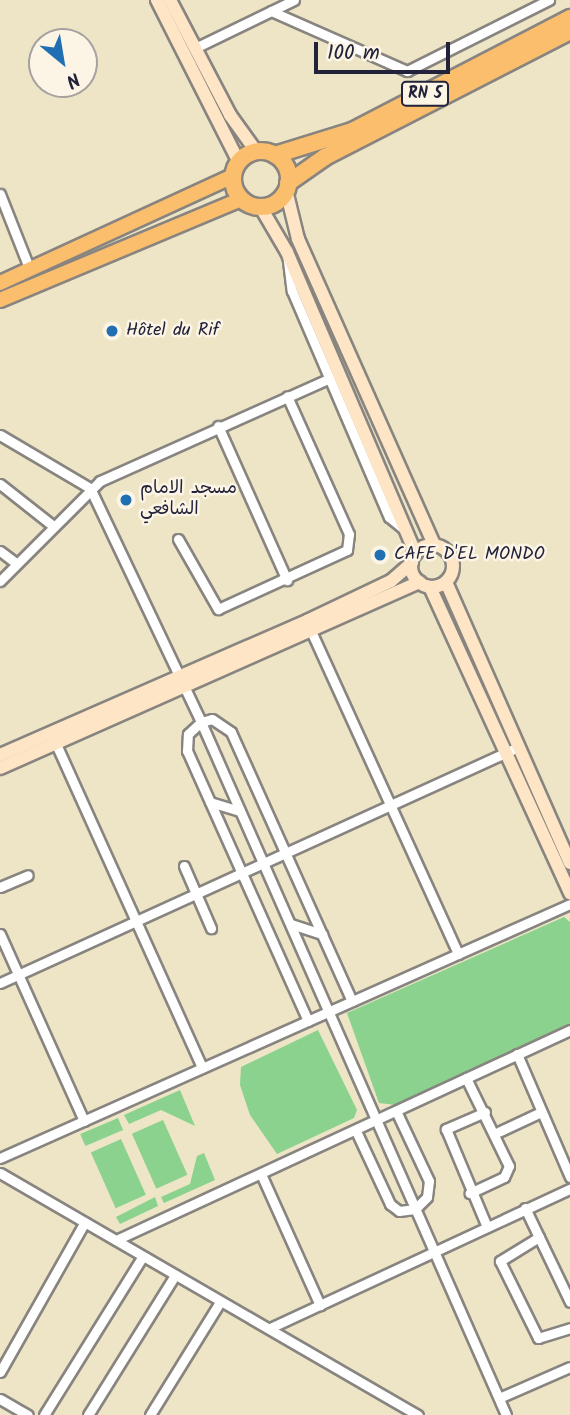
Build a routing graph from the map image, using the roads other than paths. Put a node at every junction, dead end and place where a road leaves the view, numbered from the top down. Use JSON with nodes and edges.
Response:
{"nodes":[{"id":1,"x":157,"y":0,"type":"edge"},
{"id":2,"x":170,"y":0,"type":"edge"},
{"id":3,"x":549,"y":0,"type":"edge"},
{"id":4,"x":290,"y":1,"type":"edge"},
{"id":5,"x":271,"y":11,"type":"junction"},
{"id":6,"x":570,"y":18,"type":"edge"},
{"id":7,"x":570,"y":31,"type":"edge"},
{"id":8,"x":195,"y":48,"type":"junction"},
{"id":9,"x":256,"y":151,"type":"junction"},
{"id":10,"x":275,"y":155,"type":"junction"},
{"id":11,"x":236,"y":169,"type":"junction"},
{"id":12,"x":287,"y":187,"type":"junction"},
{"id":13,"x":0,"y":194,"type":"edge"},
{"id":14,"x":242,"y":199,"type":"junction"},
{"id":15,"x":260,"y":206,"type":"junction"},
{"id":16,"x":287,"y":251,"type":"junction"},
{"id":17,"x":30,"y":270,"type":"junction"},
{"id":18,"x":0,"y":284,"type":"edge"},
{"id":19,"x":0,"y":300,"type":"edge"},
{"id":20,"x":330,"y":377,"type":"junction"},
{"id":21,"x":287,"y":396,"type":"junction"},
{"id":22,"x":218,"y":426,"type":"junction"},
{"id":23,"x":0,"y":435,"type":"edge"},
{"id":24,"x":0,"y":484,"type":"edge"},
{"id":25,"x":90,"y":488,"type":"junction"},
{"id":26,"x":52,"y":525,"type":"junction"},
{"id":27,"x":409,"y":533,"type":"junction"},
{"id":28,"x":178,"y":539,"type":"dead end"},
{"id":29,"x":434,"y":545,"type":"junction"},
{"id":30,"x":0,"y":551,"type":"edge"},
{"id":31,"x":414,"y":558,"type":"junction"},
{"id":32,"x":17,"y":564,"type":"junction"},
{"id":33,"x":287,"y":580,"type":"junction"},
{"id":34,"x":0,"y":581,"type":"edge"},
{"id":35,"x":446,"y":582,"type":"junction"},
{"id":36,"x":425,"y":584,"type":"junction"},
{"id":37,"x":311,"y":631,"type":"junction"},
{"id":38,"x":180,"y":683,"type":"junction"},
{"id":39,"x":201,"y":722,"type":"junction"},
{"id":40,"x":56,"y":744,"type":"junction"},
{"id":41,"x":513,"y":749,"type":"junction"},
{"id":42,"x":0,"y":755,"type":"edge"},
{"id":43,"x":0,"y":768,"type":"edge"},
{"id":44,"x":210,"y":802,"type":"junction"},
{"id":45,"x":391,"y":806,"type":"junction"},
{"id":46,"x":240,"y":811,"type":"junction"},
{"id":47,"x":287,"y":855,"type":"junction"},
{"id":48,"x":570,"y":863,"type":"edge"},
{"id":49,"x":265,"y":865,"type":"junction"},
{"id":50,"x":184,"y":866,"type":"dead end"},
{"id":51,"x":29,"y":875,"type":"dead end"},
{"id":52,"x":243,"y":875,"type":"junction"},
{"id":53,"x":0,"y":887,"type":"edge"},
{"id":54,"x":570,"y":893,"type":"edge"},
{"id":55,"x":197,"y":895,"type":"junction"},
{"id":56,"x":570,"y":904,"type":"edge"},
{"id":57,"x":137,"y":922,"type":"junction"},
{"id":58,"x":291,"y":925,"type":"junction"},
{"id":59,"x":211,"y":928,"type":"dead end"},
{"id":60,"x":0,"y":934,"type":"edge"},
{"id":61,"x":322,"y":934,"type":"junction"},
{"id":62,"x":458,"y":954,"type":"junction"},
{"id":63,"x":17,"y":975,"type":"junction"},
{"id":64,"x":0,"y":982,"type":"edge"},
{"id":65,"x":352,"y":1001,"type":"junction"},
{"id":66,"x":329,"y":1011,"type":"junction"},
{"id":67,"x":308,"y":1021,"type":"junction"},
{"id":68,"x":570,"y":1030,"type":"edge"},
{"id":69,"x":517,"y":1055,"type":"junction"},
{"id":70,"x":202,"y":1068,"type":"junction"},
{"id":71,"x":466,"y":1078,"type":"junction"},
{"id":72,"x":396,"y":1111,"type":"junction"},
{"id":73,"x":485,"y":1112,"type":"junction"},
{"id":74,"x":541,"y":1112,"type":"junction"},
{"id":75,"x":84,"y":1121,"type":"junction"},
{"id":76,"x":378,"y":1121,"type":"junction"},
{"id":77,"x":356,"y":1130,"type":"junction"},
{"id":78,"x":496,"y":1133,"type":"junction"},
{"id":79,"x":0,"y":1158,"type":"edge"},
{"id":80,"x":0,"y":1173,"type":"edge"},
{"id":81,"x":261,"y":1174,"type":"junction"},
{"id":82,"x":570,"y":1177,"type":"edge"},
{"id":83,"x":570,"y":1189,"type":"edge"},
{"id":84,"x":470,"y":1193,"type":"junction"},
{"id":85,"x":525,"y":1208,"type":"junction"},
{"id":86,"x":415,"y":1209,"type":"junction"},
{"id":87,"x":85,"y":1222,"type":"junction"},
{"id":88,"x":486,"y":1227,"type":"junction"},
{"id":89,"x":539,"y":1237,"type":"junction"},
{"id":90,"x":117,"y":1240,"type":"junction"},
{"id":91,"x":436,"y":1250,"type":"junction"},
{"id":92,"x":143,"y":1256,"type":"junction"},
{"id":93,"x":174,"y":1275,"type":"junction"},
{"id":94,"x":220,"y":1302,"type":"junction"},
{"id":95,"x":570,"y":1302,"type":"edge"},
{"id":96,"x":320,"y":1305,"type":"junction"},
{"id":97,"x":270,"y":1328,"type":"junction"},
{"id":98,"x":570,"y":1328,"type":"edge"},
{"id":99,"x":570,"y":1367,"type":"edge"},
{"id":100,"x":0,"y":1372,"type":"edge"},
{"id":101,"x":499,"y":1398,"type":"junction"},
{"id":102,"x":0,"y":1399,"type":"edge"},
{"id":103,"x":11,"y":1411,"type":"edge"},
{"id":104,"x":413,"y":1414,"type":"edge"},
{"id":105,"x":28,"y":1415,"type":"edge"},
{"id":106,"x":44,"y":1415,"type":"edge"},
{"id":107,"x":88,"y":1415,"type":"edge"},
{"id":108,"x":150,"y":1415,"type":"edge"},
{"id":109,"x":506,"y":1415,"type":"edge"}],
"edges":[{"from":1,"to":11,"type":"main road"},
{"from":2,"to":8,"type":"main road"},
{"from":3,"to":5,"type":"street"},
{"from":4,"to":5,"type":"street"},
{"from":5,"to":8,"type":"street"},
{"from":6,"to":10,"type":"highway","number":"RN 5"},
{"from":7,"to":12,"type":"highway","number":"RN 5"},
{"from":8,"to":9,"type":"main road"},
{"from":9,"to":10,"type":"highway"},
{"from":9,"to":11,"type":"highway"},
{"from":10,"to":12,"type":"highway"},
{"from":11,"to":14,"type":"highway"},
{"from":11,"to":17,"type":"main road"},
{"from":12,"to":15,"type":"highway"},
{"from":12,"to":29,"type":"main road"},
{"from":13,"to":17,"type":"street"},
{"from":14,"to":15,"type":"highway"},
{"from":14,"to":19,"type":"main road"},
{"from":15,"to":16,"type":"main road"},
{"from":16,"to":20,"type":"street"},
{"from":16,"to":27,"type":"main road"},
{"from":17,"to":18,"type":"main road"},
{"from":20,"to":21,"type":"street"},
{"from":20,"to":27,"type":"street"},
{"from":21,"to":22,"type":"street"},
{"from":21,"to":33,"type":"street"},
{"from":22,"to":25,"type":"street"},
{"from":22,"to":33,"type":"street"},
{"from":23,"to":25,"type":"street"},
{"from":24,"to":26,"type":"street"},
{"from":25,"to":26,"type":"street"},
{"from":25,"to":38,"type":"street"},
{"from":26,"to":32,"type":"street"},
{"from":27,"to":31,"type":"main road"},
{"from":28,"to":33,"type":"street"},
{"from":29,"to":31,"type":"main road"},
{"from":29,"to":35,"type":"main road"},
{"from":30,"to":32,"type":"street"},
{"from":31,"to":36,"type":"main road"},
{"from":31,"to":38,"type":"main road"},
{"from":32,"to":34,"type":"street"},
{"from":35,"to":36,"type":"main road"},
{"from":35,"to":41,"type":"main road"},
{"from":36,"to":37,"type":"main road"},
{"from":36,"to":41,"type":"main road"},
{"from":37,"to":38,"type":"main road"},
{"from":37,"to":45,"type":"street"},
{"from":38,"to":39,"type":"street"},
{"from":38,"to":40,"type":"main road"},
{"from":38,"to":42,"type":"main road"},
{"from":39,"to":44,"type":"street"},
{"from":39,"to":46,"type":"street"},
{"from":39,"to":47,"type":"street"},
{"from":40,"to":43,"type":"main road"},
{"from":40,"to":57,"type":"street"},
{"from":41,"to":45,"type":"street"},
{"from":41,"to":48,"type":"main road"},
{"from":41,"to":54,"type":"main road"},
{"from":44,"to":46,"type":"street"},
{"from":44,"to":52,"type":"street"},
{"from":45,"to":47,"type":"street"},
{"from":45,"to":62,"type":"street"},
{"from":46,"to":49,"type":"street"},
{"from":47,"to":49,"type":"street"},
{"from":47,"to":61,"type":"street"},
{"from":49,"to":52,"type":"street"},
{"from":49,"to":58,"type":"street"},
{"from":50,"to":55,"type":"street"},
{"from":51,"to":53,"type":"street"},
{"from":52,"to":55,"type":"street"},
{"from":52,"to":67,"type":"street"},
{"from":55,"to":57,"type":"street"},
{"from":55,"to":59,"type":"street"},
{"from":56,"to":62,"type":"street"},
{"from":57,"to":63,"type":"street"},
{"from":57,"to":70,"type":"street"},
{"from":58,"to":61,"type":"street"},
{"from":58,"to":66,"type":"street"},
{"from":60,"to":63,"type":"street"},
{"from":61,"to":65,"type":"street"},
{"from":62,"to":65,"type":"street"},
{"from":63,"to":64,"type":"street"},
{"from":63,"to":75,"type":"street"},
{"from":65,"to":66,"type":"street"},
{"from":66,"to":67,"type":"street"},
{"from":66,"to":76,"type":"street"},
{"from":67,"to":70,"type":"street"},
{"from":68,"to":69,"type":"street"},
{"from":69,"to":71,"type":"street"},
{"from":69,"to":74,"type":"street"},
{"from":70,"to":75,"type":"street"},
{"from":71,"to":72,"type":"street"},
{"from":71,"to":73,"type":"street"},
{"from":72,"to":76,"type":"street"},
{"from":72,"to":86,"type":"street"},
{"from":73,"to":78,"type":"street"},
{"from":73,"to":84,"type":"street"},
{"from":74,"to":78,"type":"street"},
{"from":74,"to":82,"type":"street"},
{"from":75,"to":79,"type":"street"},
{"from":76,"to":77,"type":"street"},
{"from":76,"to":86,"type":"street"},
{"from":77,"to":81,"type":"street"},
{"from":77,"to":86,"type":"street"},
{"from":78,"to":84,"type":"street"},
{"from":80,"to":87,"type":"street"},
{"from":81,"to":90,"type":"street"},
{"from":81,"to":96,"type":"street"},
{"from":83,"to":85,"type":"street"},
{"from":84,"to":88,"type":"street"},
{"from":85,"to":88,"type":"street"},
{"from":85,"to":89,"type":"street"},
{"from":86,"to":91,"type":"street"},
{"from":87,"to":90,"type":"street"},
{"from":87,"to":100,"type":"street"},
{"from":88,"to":91,"type":"street"},
{"from":89,"to":95,"type":"street"},
{"from":89,"to":98,"type":"street"},
{"from":90,"to":92,"type":"street"},
{"from":91,"to":96,"type":"street"},
{"from":91,"to":101,"type":"street"},
{"from":92,"to":93,"type":"street"},
{"from":92,"to":106,"type":"street"},
{"from":93,"to":94,"type":"street"},
{"from":93,"to":107,"type":"street"},
{"from":94,"to":97,"type":"street"},
{"from":94,"to":108,"type":"street"},
{"from":96,"to":97,"type":"street"},
{"from":97,"to":104,"type":"street"},
{"from":99,"to":101,"type":"street"},
{"from":101,"to":109,"type":"street"},
{"from":102,"to":103,"type":"street"},
{"from":103,"to":105,"type":"street"}]}
